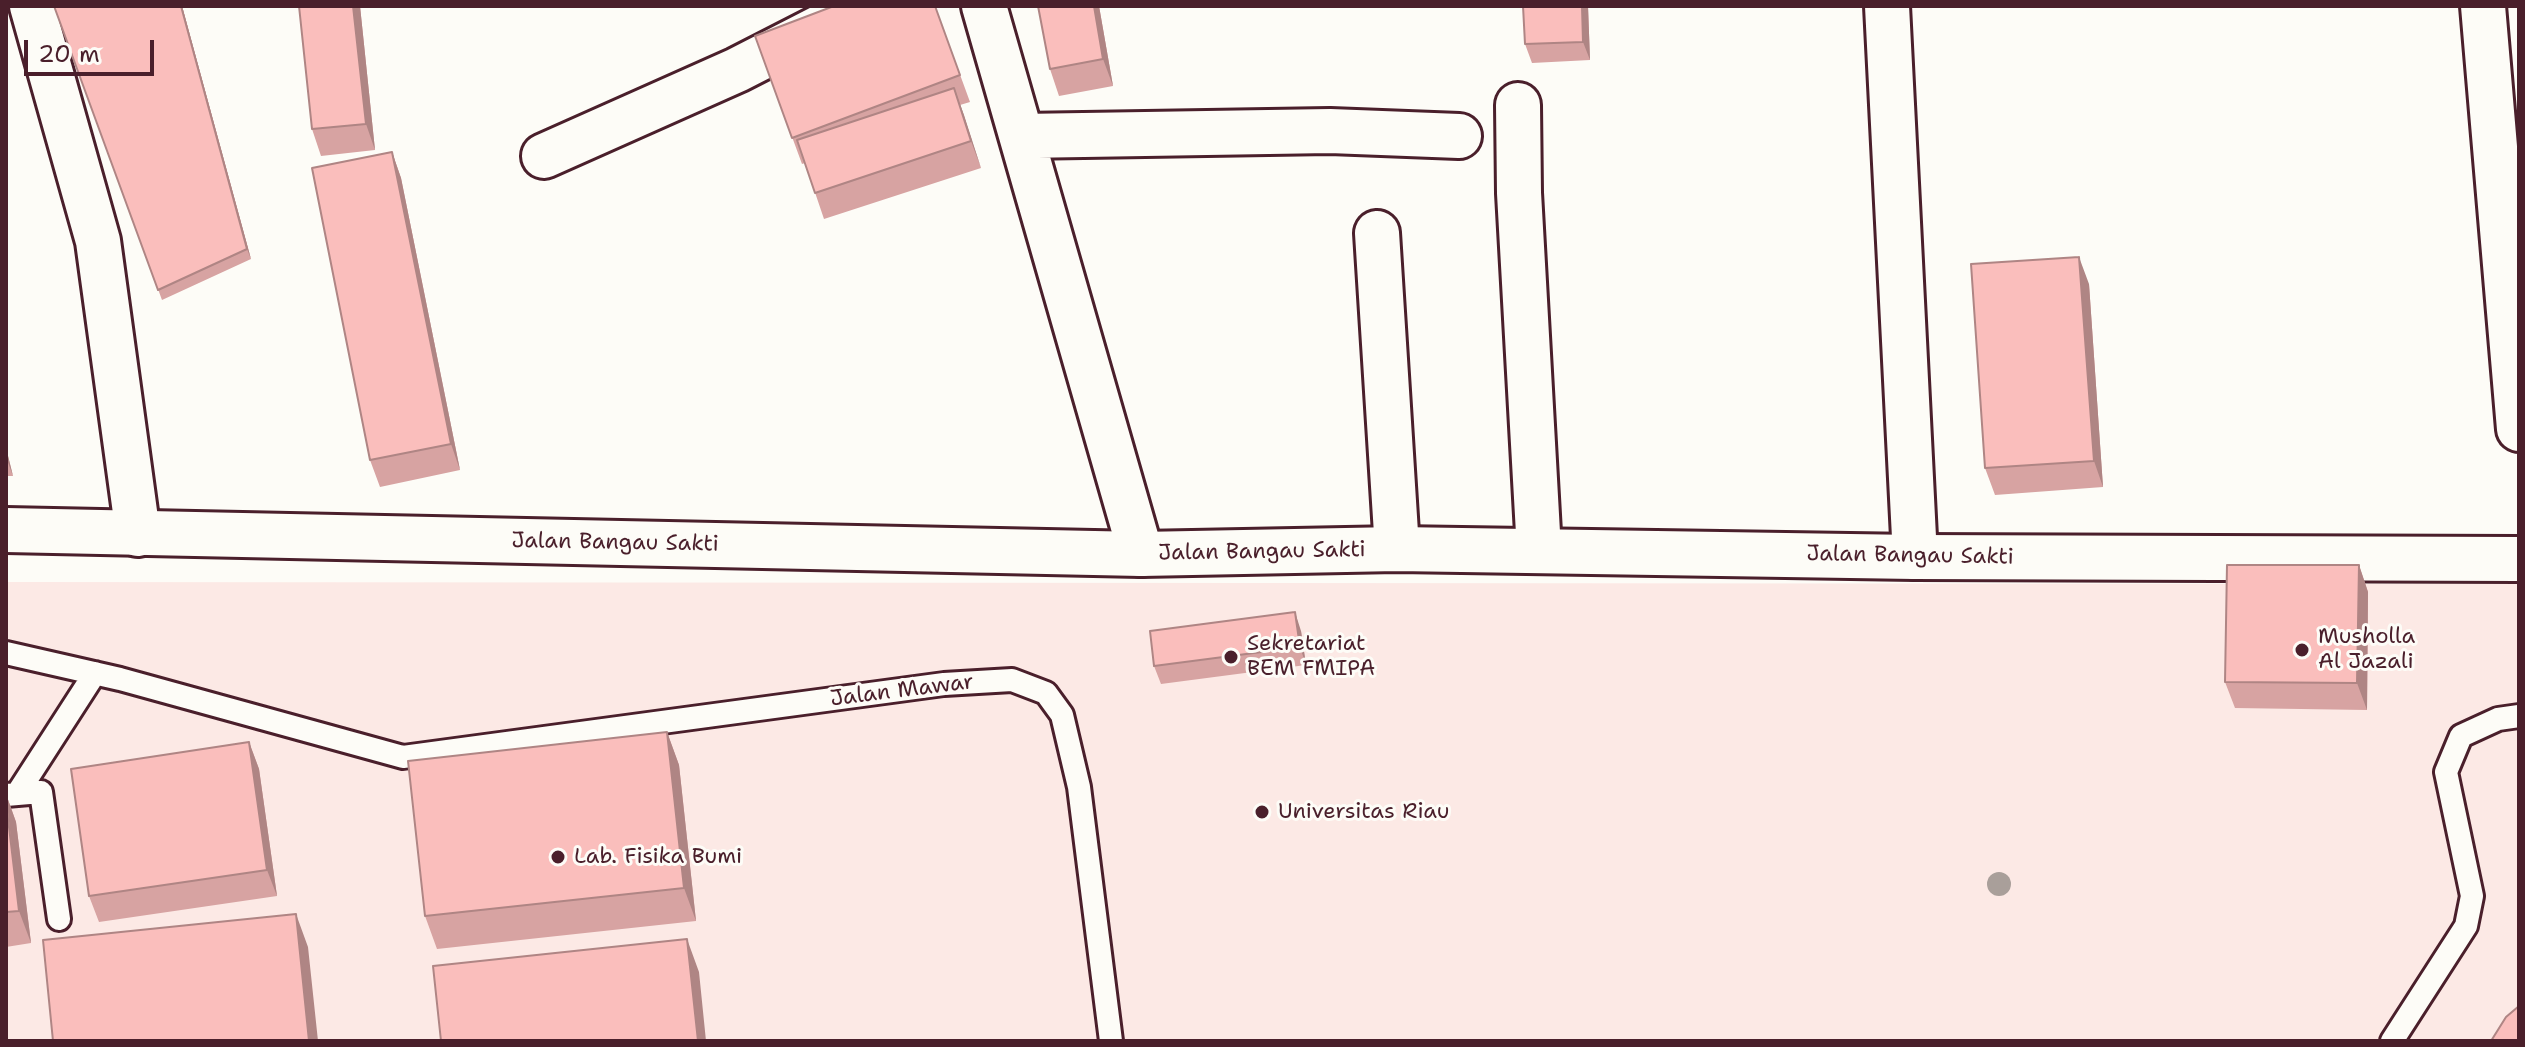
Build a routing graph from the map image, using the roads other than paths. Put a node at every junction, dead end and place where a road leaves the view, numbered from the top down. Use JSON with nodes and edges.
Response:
{"nodes":[{"id":1,"x":32,"y":6,"type":"edge"},
{"id":2,"x":862,"y":6,"type":"edge"},
{"id":3,"x":984,"y":6,"type":"edge"},
{"id":4,"x":1887,"y":6,"type":"edge"},
{"id":5,"x":2483,"y":6,"type":"edge"},
{"id":6,"x":1518,"y":105,"type":"dead end"},
{"id":7,"x":1022,"y":136,"type":"junction"},
{"id":8,"x":1459,"y":136,"type":"dead end"},
{"id":9,"x":544,"y":156,"type":"dead end"},
{"id":10,"x":1377,"y":233,"type":"dead end"},
{"id":11,"x":2519,"y":429,"type":"edge"},
{"id":12,"x":6,"y":530,"type":"edge"},
{"id":13,"x":138,"y":534,"type":"junction"},
{"id":14,"x":1397,"y":549,"type":"junction"},
{"id":15,"x":1539,"y":551,"type":"junction"},
{"id":16,"x":1141,"y":554,"type":"junction"},
{"id":17,"x":1915,"y":557,"type":"junction"},
{"id":18,"x":2519,"y":559,"type":"edge"},
{"id":19,"x":6,"y":653,"type":"edge"},
{"id":20,"x":95,"y":673,"type":"junction"},
{"id":21,"x":2519,"y":716,"type":"edge"},
{"id":22,"x":12,"y":795,"type":"edge"},
{"id":23,"x":59,"y":919,"type":"dead end"},
{"id":24,"x":1111,"y":1041,"type":"edge"},
{"id":25,"x":2392,"y":1041,"type":"edge"}],
"edges":[{"from":1,"to":13,"type":"street"},
{"from":2,"to":9,"type":"street"},
{"from":3,"to":7,"type":"street"},
{"from":4,"to":17,"type":"street"},
{"from":5,"to":11,"type":"street"},
{"from":6,"to":15,"type":"street"},
{"from":7,"to":8,"type":"street"},
{"from":7,"to":16,"type":"street"},
{"from":10,"to":14,"type":"street"},
{"from":12,"to":13,"type":"street","name":"Jalan Bangau Sakti"},
{"from":13,"to":16,"type":"street","name":"Jalan Bangau Sakti"},
{"from":14,"to":15,"type":"street","name":"Jalan Bangau Sakti"},
{"from":14,"to":16,"type":"street","name":"Jalan Bangau Sakti"},
{"from":15,"to":17,"type":"street","name":"Jalan Bangau Sakti"},
{"from":17,"to":18,"type":"street","name":"Jalan Bangau Sakti"},
{"from":19,"to":20,"type":"lane"},
{"from":20,"to":22,"type":"lane"},
{"from":20,"to":24,"type":"lane","name":"Jalan Mawar"},
{"from":21,"to":25,"type":"lane"},
{"from":22,"to":23,"type":"lane"}]}
